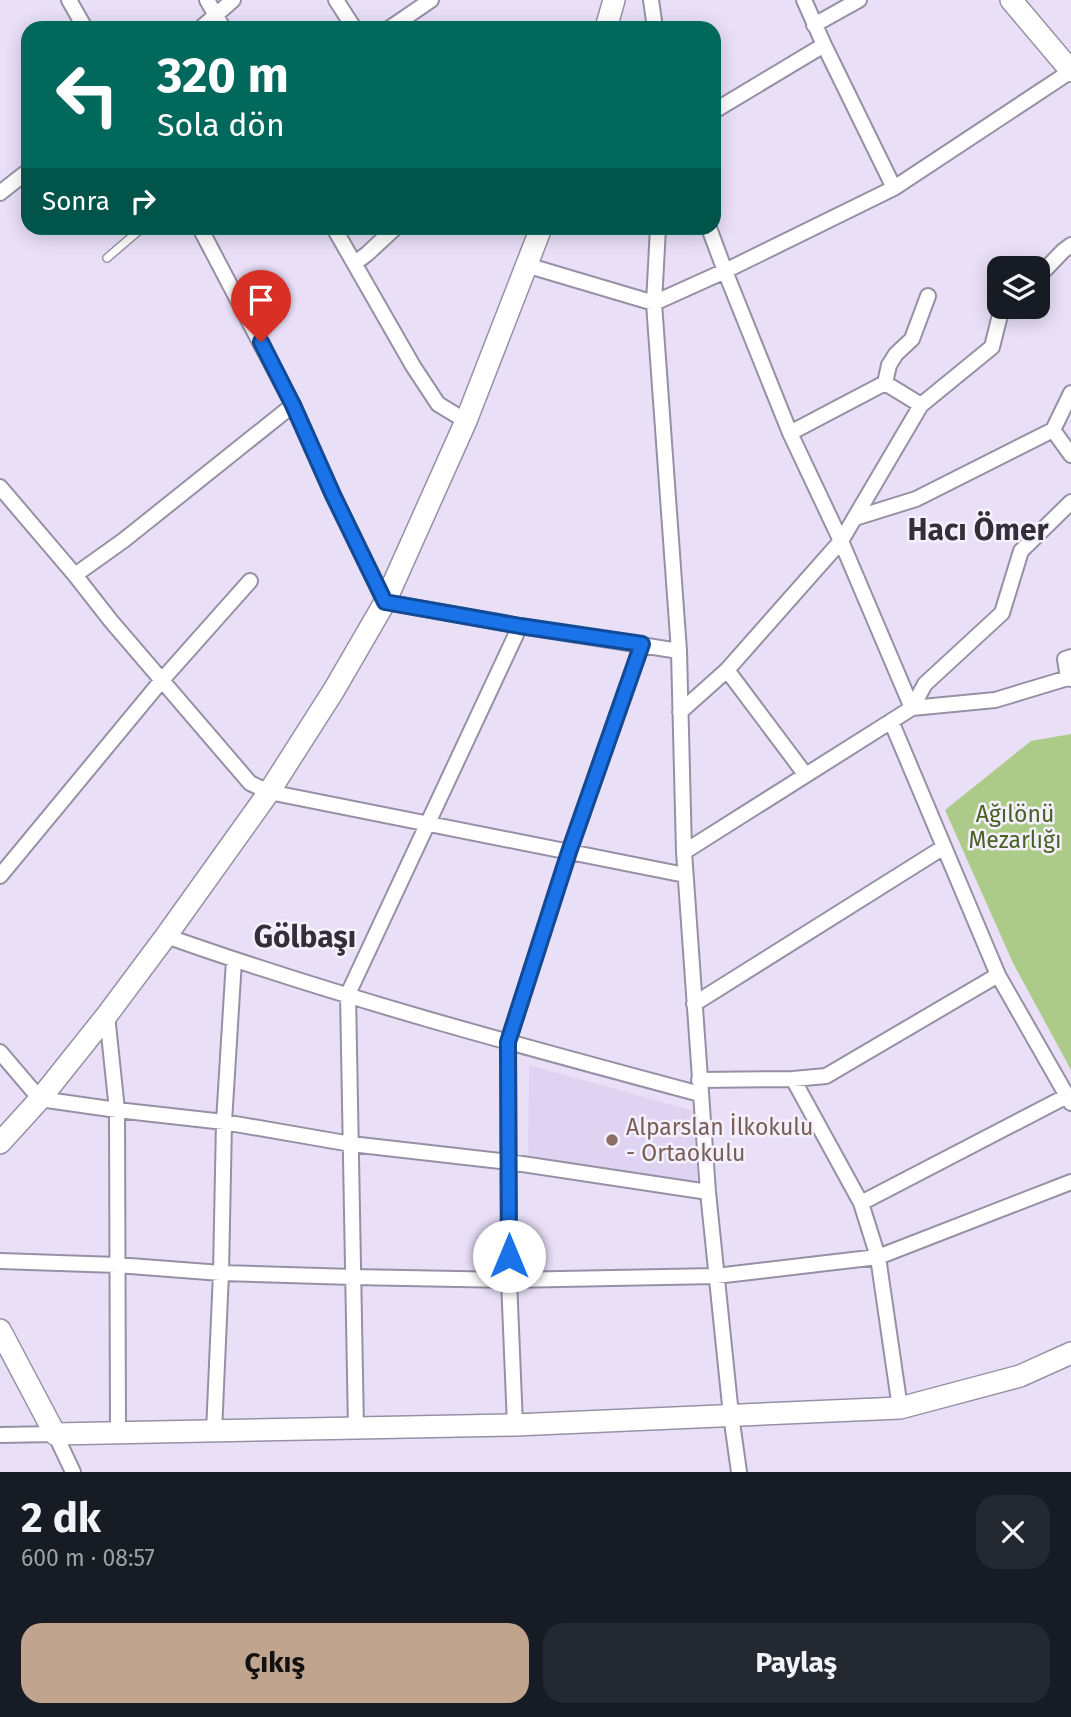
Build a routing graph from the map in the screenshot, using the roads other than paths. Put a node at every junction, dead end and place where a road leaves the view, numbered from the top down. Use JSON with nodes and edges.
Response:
{"nodes":[{"id":1,"x":69,"y":0,"type":"edge"},
{"id":2,"x":208,"y":0,"type":"edge"},
{"id":3,"x":233,"y":0,"type":"edge"},
{"id":4,"x":336,"y":0,"type":"edge"},
{"id":5,"x":431,"y":0,"type":"edge"},
{"id":6,"x":614,"y":0,"type":"edge"},
{"id":7,"x":651,"y":0,"type":"edge"},
{"id":8,"x":804,"y":0,"type":"edge"},
{"id":9,"x":859,"y":0,"type":"edge"},
{"id":10,"x":1011,"y":0,"type":"edge"},
{"id":11,"x":81,"y":21,"type":"edge"},
{"id":12,"x":218,"y":21,"type":"edge"},
{"id":13,"x":220,"y":21,"type":"edge"},
{"id":14,"x":350,"y":21,"type":"edge"},
{"id":15,"x":400,"y":21,"type":"edge"},
{"id":16,"x":608,"y":21,"type":"edge"},
{"id":17,"x":654,"y":21,"type":"edge"},
{"id":18,"x":814,"y":25,"type":"junction"},
{"id":19,"x":824,"y":45,"type":"junction"},
{"id":20,"x":1071,"y":71,"type":"edge"},
{"id":21,"x":721,"y":107,"type":"edge"},
{"id":22,"x":21,"y":176,"type":"edge"},
{"id":23,"x":894,"y":188,"type":"junction"},
{"id":24,"x":0,"y":193,"type":"edge"},
{"id":25,"x":134,"y":235,"type":"edge"},
{"id":26,"x":204,"y":235,"type":"edge"},
{"id":27,"x":338,"y":235,"type":"edge"},
{"id":28,"x":388,"y":235,"type":"edge"},
{"id":29,"x":538,"y":235,"type":"edge"},
{"id":30,"x":658,"y":235,"type":"edge"},
{"id":31,"x":712,"y":235,"type":"edge"},
{"id":32,"x":1071,"y":245,"type":"edge"},
{"id":33,"x":107,"y":258,"type":"dead end"},
{"id":34,"x":355,"y":263,"type":"junction"},
{"id":35,"x":526,"y":265,"type":"junction"},
{"id":36,"x":1050,"y":265,"type":"edge"},
{"id":37,"x":725,"y":271,"type":"junction"},
{"id":38,"x":928,"y":296,"type":"dead end"},
{"id":39,"x":654,"y":303,"type":"junction"},
{"id":40,"x":999,"y":319,"type":"edge"},
{"id":41,"x":885,"y":383,"type":"junction"},
{"id":42,"x":1071,"y":393,"type":"edge"},
{"id":43,"x":293,"y":405,"type":"junction"},
{"id":44,"x":921,"y":405,"type":"junction"},
{"id":45,"x":466,"y":421,"type":"junction"},
{"id":46,"x":1053,"y":430,"type":"junction"},
{"id":47,"x":790,"y":433,"type":"junction"},
{"id":48,"x":1071,"y":455,"type":"edge"},
{"id":49,"x":0,"y":488,"type":"edge"},
{"id":50,"x":1071,"y":502,"type":"edge"},
{"id":51,"x":855,"y":518,"type":"junction"},
{"id":52,"x":841,"y":541,"type":"junction"},
{"id":53,"x":75,"y":575,"type":"junction"},
{"id":54,"x":250,"y":581,"type":"dead end"},
{"id":55,"x":385,"y":602,"type":"junction"},
{"id":56,"x":520,"y":626,"type":"junction"},
{"id":57,"x":642,"y":644,"type":"junction"},
{"id":58,"x":679,"y":651,"type":"junction"},
{"id":59,"x":1071,"y":656,"type":"edge"},
{"id":60,"x":727,"y":670,"type":"junction"},
{"id":61,"x":1070,"y":678,"type":"edge"},
{"id":62,"x":162,"y":680,"type":"junction"},
{"id":63,"x":912,"y":708,"type":"junction"},
{"id":64,"x":680,"y":712,"type":"junction"},
{"id":65,"x":891,"y":721,"type":"junction"},
{"id":66,"x":805,"y":774,"type":"junction"},
{"id":67,"x":269,"y":792,"type":"junction"},
{"id":68,"x":427,"y":824,"type":"junction"},
{"id":69,"x":944,"y":847,"type":"junction"},
{"id":70,"x":569,"y":852,"type":"junction"},
{"id":71,"x":684,"y":852,"type":"junction"},
{"id":72,"x":685,"y":875,"type":"junction"},
{"id":73,"x":0,"y":876,"type":"edge"},
{"id":74,"x":166,"y":936,"type":"junction"},
{"id":75,"x":234,"y":960,"type":"junction"},
{"id":76,"x":998,"y":975,"type":"junction"},
{"id":77,"x":348,"y":994,"type":"junction"},
{"id":78,"x":694,"y":1004,"type":"junction"},
{"id":79,"x":107,"y":1015,"type":"junction"},
{"id":80,"x":508,"y":1042,"type":"junction"},
{"id":81,"x":0,"y":1052,"type":"edge"},
{"id":82,"x":793,"y":1079,"type":"junction"},
{"id":83,"x":700,"y":1087,"type":"junction"},
{"id":84,"x":40,"y":1098,"type":"junction"},
{"id":85,"x":1069,"y":1100,"type":"edge"},
{"id":86,"x":117,"y":1110,"type":"junction"},
{"id":87,"x":224,"y":1122,"type":"junction"},
{"id":88,"x":0,"y":1143,"type":"edge"},
{"id":89,"x":351,"y":1144,"type":"junction"},
{"id":90,"x":509,"y":1162,"type":"junction"},
{"id":91,"x":1071,"y":1182,"type":"edge"},
{"id":92,"x":708,"y":1192,"type":"junction"},
{"id":93,"x":861,"y":1203,"type":"junction"},
{"id":94,"x":878,"y":1257,"type":"junction"},
{"id":95,"x":0,"y":1261,"type":"edge"},
{"id":96,"x":117,"y":1265,"type":"junction"},
{"id":97,"x":221,"y":1273,"type":"junction"},
{"id":98,"x":716,"y":1276,"type":"junction"},
{"id":99,"x":353,"y":1277,"type":"junction"},
{"id":100,"x":509,"y":1280,"type":"junction"},
{"id":101,"x":0,"y":1330,"type":"edge"},
{"id":102,"x":1071,"y":1353,"type":"edge"},
{"id":103,"x":900,"y":1408,"type":"junction"},
{"id":104,"x":731,"y":1415,"type":"junction"},
{"id":105,"x":515,"y":1425,"type":"junction"},
{"id":106,"x":356,"y":1429,"type":"junction"},
{"id":107,"x":118,"y":1432,"type":"junction"},
{"id":108,"x":215,"y":1432,"type":"junction"},
{"id":109,"x":55,"y":1434,"type":"junction"},
{"id":110,"x":0,"y":1435,"type":"edge"},
{"id":111,"x":73,"y":1472,"type":"edge"},
{"id":112,"x":739,"y":1472,"type":"edge"}],
"edges":[{"from":1,"to":11,"type":"street"},
{"from":2,"to":12,"type":"street"},
{"from":3,"to":13,"type":"street"},
{"from":4,"to":14,"type":"street"},
{"from":5,"to":15,"type":"street"},
{"from":6,"to":16,"type":"street"},
{"from":7,"to":17,"type":"street"},
{"from":8,"to":18,"type":"street"},
{"from":9,"to":18,"type":"street"},
{"from":10,"to":20,"type":"street"},
{"from":18,"to":19,"type":"street"},
{"from":19,"to":21,"type":"street"},
{"from":19,"to":23,"type":"street"},
{"from":20,"to":23,"type":"street"},
{"from":22,"to":24,"type":"street"},
{"from":23,"to":37,"type":"street"},
{"from":25,"to":33,"type":"lane"},
{"from":26,"to":43,"type":"street"},
{"from":27,"to":34,"type":"street"},
{"from":28,"to":34,"type":"street"},
{"from":29,"to":35,"type":"street"},
{"from":30,"to":39,"type":"street"},
{"from":31,"to":37,"type":"street"},
{"from":32,"to":36,"type":"street"},
{"from":34,"to":45,"type":"street"},
{"from":35,"to":39,"type":"street"},
{"from":35,"to":45,"type":"street"},
{"from":37,"to":39,"type":"street"},
{"from":37,"to":47,"type":"street"},
{"from":38,"to":41,"type":"street"},
{"from":39,"to":58,"type":"street"},
{"from":40,"to":44,"type":"street"},
{"from":41,"to":44,"type":"street"},
{"from":41,"to":47,"type":"street"},
{"from":42,"to":46,"type":"street"},
{"from":43,"to":53,"type":"street"},
{"from":43,"to":55,"type":"street"},
{"from":44,"to":51,"type":"street"},
{"from":45,"to":55,"type":"street"},
{"from":46,"to":48,"type":"street"},
{"from":46,"to":51,"type":"street"},
{"from":47,"to":52,"type":"street"},
{"from":49,"to":53,"type":"street"},
{"from":50,"to":63,"type":"street"},
{"from":51,"to":52,"type":"street"},
{"from":52,"to":60,"type":"street"},
{"from":52,"to":63,"type":"street"},
{"from":53,"to":62,"type":"street"},
{"from":54,"to":62,"type":"street"},
{"from":55,"to":56,"type":"street"},
{"from":55,"to":67,"type":"street"},
{"from":56,"to":57,"type":"street"},
{"from":56,"to":68,"type":"street"},
{"from":57,"to":58,"type":"street"},
{"from":57,"to":70,"type":"street"},
{"from":58,"to":64,"type":"street"},
{"from":59,"to":61,"type":"street"},
{"from":60,"to":64,"type":"street"},
{"from":60,"to":66,"type":"street"},
{"from":61,"to":63,"type":"street"},
{"from":62,"to":67,"type":"street"},
{"from":62,"to":73,"type":"street"},
{"from":63,"to":65,"type":"street"},
{"from":64,"to":71,"type":"street"},
{"from":65,"to":66,"type":"street"},
{"from":65,"to":69,"type":"street"},
{"from":66,"to":71,"type":"street"},
{"from":67,"to":68,"type":"street"},
{"from":67,"to":74,"type":"street"},
{"from":68,"to":70,"type":"street"},
{"from":68,"to":77,"type":"street"},
{"from":69,"to":76,"type":"street"},
{"from":69,"to":78,"type":"street"},
{"from":70,"to":72,"type":"street"},
{"from":70,"to":80,"type":"street"},
{"from":71,"to":72,"type":"street"},
{"from":72,"to":78,"type":"street"},
{"from":74,"to":75,"type":"street"},
{"from":74,"to":79,"type":"street"},
{"from":75,"to":77,"type":"street"},
{"from":75,"to":87,"type":"street"},
{"from":76,"to":82,"type":"street"},
{"from":76,"to":85,"type":"street"},
{"from":77,"to":80,"type":"street"},
{"from":77,"to":89,"type":"street"},
{"from":78,"to":83,"type":"street"},
{"from":79,"to":84,"type":"street"},
{"from":79,"to":86,"type":"street"},
{"from":80,"to":83,"type":"street"},
{"from":80,"to":90,"type":"street"},
{"from":81,"to":84,"type":"street"},
{"from":82,"to":83,"type":"street"},
{"from":82,"to":93,"type":"street"},
{"from":83,"to":92,"type":"street"},
{"from":84,"to":86,"type":"street"},
{"from":84,"to":88,"type":"street"},
{"from":85,"to":93,"type":"street"},
{"from":86,"to":87,"type":"street"},
{"from":86,"to":96,"type":"street"},
{"from":87,"to":89,"type":"street"},
{"from":87,"to":97,"type":"street"},
{"from":89,"to":90,"type":"street"},
{"from":89,"to":99,"type":"street"},
{"from":90,"to":92,"type":"street"},
{"from":90,"to":100,"type":"street"},
{"from":91,"to":94,"type":"street"},
{"from":92,"to":98,"type":"street"},
{"from":93,"to":94,"type":"street"},
{"from":94,"to":98,"type":"street"},
{"from":94,"to":103,"type":"street"},
{"from":95,"to":96,"type":"street"},
{"from":96,"to":97,"type":"street"},
{"from":96,"to":107,"type":"street"},
{"from":97,"to":99,"type":"street"},
{"from":97,"to":108,"type":"street"},
{"from":98,"to":100,"type":"street"},
{"from":98,"to":104,"type":"street"},
{"from":99,"to":100,"type":"street"},
{"from":99,"to":106,"type":"street"},
{"from":100,"to":105,"type":"street"},
{"from":101,"to":109,"type":"street"},
{"from":102,"to":103,"type":"street"},
{"from":103,"to":104,"type":"street"},
{"from":104,"to":105,"type":"street"},
{"from":104,"to":112,"type":"street"},
{"from":105,"to":106,"type":"street"},
{"from":106,"to":108,"type":"street"},
{"from":107,"to":108,"type":"street"},
{"from":107,"to":109,"type":"street"},
{"from":109,"to":110,"type":"street"},
{"from":109,"to":111,"type":"street"}]}
